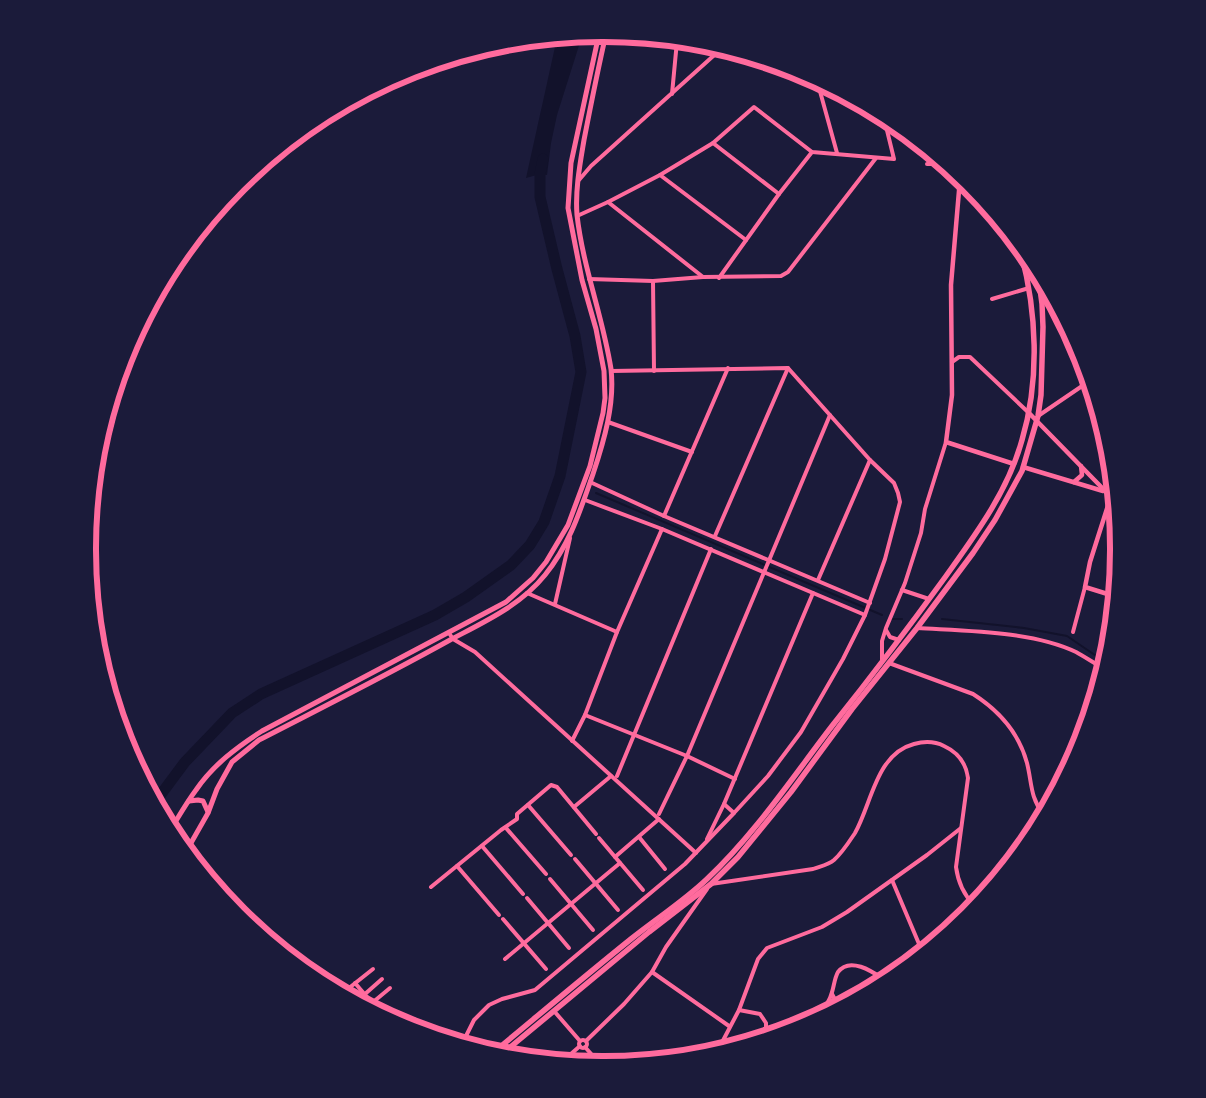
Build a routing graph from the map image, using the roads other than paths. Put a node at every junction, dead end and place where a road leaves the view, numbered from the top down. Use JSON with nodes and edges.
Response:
{"nodes":[{"id":1,"x":597,"y":42,"type":"edge"},
{"id":2,"x":604,"y":42,"type":"edge"},
{"id":3,"x":675,"y":48,"type":"edge"},
{"id":4,"x":714,"y":55,"type":"edge"},
{"id":5,"x":820,"y":92,"type":"edge"},
{"id":6,"x":672,"y":94,"type":"junction"},
{"id":7,"x":887,"y":130,"type":"edge"},
{"id":8,"x":713,"y":143,"type":"junction"},
{"id":9,"x":812,"y":152,"type":"junction"},
{"id":10,"x":837,"y":152,"type":"junction"},
{"id":11,"x":876,"y":158,"type":"junction"},
{"id":12,"x":927,"y":164,"type":"dead end"},
{"id":13,"x":932,"y":164,"type":"edge"},
{"id":14,"x":580,"y":165,"type":"junction"},
{"id":15,"x":591,"y":166,"type":"junction"},
{"id":16,"x":660,"y":175,"type":"junction"},
{"id":17,"x":579,"y":180,"type":"junction"},
{"id":18,"x":959,"y":189,"type":"edge"},
{"id":19,"x":779,"y":194,"type":"junction"},
{"id":20,"x":608,"y":202,"type":"junction"},
{"id":21,"x":577,"y":216,"type":"junction"},
{"id":22,"x":746,"y":240,"type":"junction"},
{"id":23,"x":1025,"y":270,"type":"edge"},
{"id":24,"x":703,"y":277,"type":"junction"},
{"id":25,"x":719,"y":278,"type":"junction"},
{"id":26,"x":589,"y":279,"type":"junction"},
{"id":27,"x":653,"y":281,"type":"junction"},
{"id":28,"x":1030,"y":288,"type":"junction"},
{"id":29,"x":1040,"y":293,"type":"edge"},
{"id":30,"x":992,"y":299,"type":"dead end"},
{"id":31,"x":1044,"y":301,"type":"edge"},
{"id":32,"x":1042,"y":304,"type":"junction"},
{"id":33,"x":596,"y":329,"type":"junction"},
{"id":34,"x":952,"y":362,"type":"junction"},
{"id":35,"x":728,"y":368,"type":"junction"},
{"id":36,"x":788,"y":368,"type":"junction"},
{"id":37,"x":611,"y":371,"type":"junction"},
{"id":38,"x":654,"y":371,"type":"junction"},
{"id":39,"x":1083,"y":386,"type":"edge"},
{"id":40,"x":1029,"y":413,"type":"junction"},
{"id":41,"x":830,"y":415,"type":"junction"},
{"id":42,"x":1038,"y":419,"type":"junction"},
{"id":43,"x":608,"y":422,"type":"junction"},
{"id":44,"x":946,"y":442,"type":"junction"},
{"id":45,"x":692,"y":452,"type":"junction"},
{"id":46,"x":870,"y":460,"type":"junction"},
{"id":47,"x":1014,"y":464,"type":"junction"},
{"id":48,"x":1080,"y":465,"type":"junction"},
{"id":49,"x":590,"y":466,"type":"junction"},
{"id":50,"x":1023,"y":467,"type":"junction"},
{"id":51,"x":590,"y":482,"type":"junction"},
{"id":52,"x":1074,"y":482,"type":"junction"},
{"id":53,"x":1106,"y":490,"type":"edge"},
{"id":54,"x":1106,"y":492,"type":"edge"},
{"id":55,"x":585,"y":500,"type":"junction"},
{"id":56,"x":1107,"y":510,"type":"edge"},
{"id":57,"x":664,"y":516,"type":"junction"},
{"id":58,"x":662,"y":529,"type":"junction"},
{"id":59,"x":572,"y":533,"type":"junction"},
{"id":60,"x":715,"y":536,"type":"junction"},
{"id":61,"x":711,"y":549,"type":"junction"},
{"id":62,"x":768,"y":560,"type":"junction"},
{"id":63,"x":764,"y":570,"type":"junction"},
{"id":64,"x":537,"y":573,"type":"junction"},
{"id":65,"x":818,"y":580,"type":"junction"},
{"id":66,"x":1085,"y":587,"type":"junction"},
{"id":67,"x":902,"y":590,"type":"junction"},
{"id":68,"x":527,"y":593,"type":"junction"},
{"id":69,"x":813,"y":593,"type":"junction"},
{"id":70,"x":1107,"y":594,"type":"edge"},
{"id":71,"x":929,"y":600,"type":"junction"},
{"id":72,"x":555,"y":604,"type":"junction"},
{"id":73,"x":870,"y":604,"type":"junction"},
{"id":74,"x":865,"y":614,"type":"junction"},
{"id":75,"x":886,"y":628,"type":"junction"},
{"id":76,"x":917,"y":628,"type":"junction"},
{"id":77,"x":617,"y":632,"type":"junction"},
{"id":78,"x":1073,"y":632,"type":"dead end"},
{"id":79,"x":449,"y":633,"type":"junction"},
{"id":80,"x":453,"y":639,"type":"junction"},
{"id":81,"x":898,"y":640,"type":"junction"},
{"id":82,"x":906,"y":642,"type":"junction"},
{"id":83,"x":882,"y":662,"type":"junction"},
{"id":84,"x":889,"y":663,"type":"junction"},
{"id":85,"x":1096,"y":664,"type":"edge"},
{"id":86,"x":585,"y":714,"type":"junction"},
{"id":87,"x":634,"y":735,"type":"junction"},
{"id":88,"x":572,"y":741,"type":"junction"},
{"id":89,"x":687,"y":756,"type":"junction"},
{"id":90,"x":611,"y":776,"type":"junction"},
{"id":91,"x":617,"y":776,"type":"dead end"},
{"id":92,"x":735,"y":779,"type":"junction"},
{"id":93,"x":189,"y":800,"type":"junction"},
{"id":94,"x":724,"y":804,"type":"junction"},
{"id":95,"x":528,"y":805,"type":"junction"},
{"id":96,"x":574,"y":807,"type":"junction"},
{"id":97,"x":1038,"y":808,"type":"edge"},
{"id":98,"x":208,"y":813,"type":"junction"},
{"id":99,"x":734,"y":813,"type":"junction"},
{"id":100,"x":659,"y":814,"type":"dead end"},
{"id":101,"x":659,"y":819,"type":"junction"},
{"id":102,"x":176,"y":821,"type":"edge"},
{"id":103,"x":506,"y":828,"type":"junction"},
{"id":104,"x":961,"y":828,"type":"junction"},
{"id":105,"x":596,"y":834,"type":"dead end"},
{"id":106,"x":639,"y":837,"type":"junction"},
{"id":107,"x":599,"y":838,"type":"dead end"},
{"id":108,"x":191,"y":843,"type":"edge"},
{"id":109,"x":705,"y":843,"type":"junction"},
{"id":110,"x":482,"y":846,"type":"junction"},
{"id":111,"x":696,"y":853,"type":"junction"},
{"id":112,"x":571,"y":855,"type":"dead end"},
{"id":113,"x":615,"y":857,"type":"junction"},
{"id":114,"x":575,"y":859,"type":"dead end"},
{"id":115,"x":620,"y":863,"type":"junction"},
{"id":116,"x":457,"y":866,"type":"junction"},
{"id":117,"x":665,"y":869,"type":"dead end"},
{"id":118,"x":546,"y":874,"type":"dead end"},
{"id":119,"x":550,"y":879,"type":"dead end"},
{"id":120,"x":892,"y":880,"type":"junction"},
{"id":121,"x":596,"y":883,"type":"junction"},
{"id":122,"x":711,"y":884,"type":"junction"},
{"id":123,"x":431,"y":887,"type":"dead end"},
{"id":124,"x":643,"y":890,"type":"dead end"},
{"id":125,"x":523,"y":894,"type":"dead end"},
{"id":126,"x":527,"y":898,"type":"dead end"},
{"id":127,"x":968,"y":899,"type":"edge"},
{"id":128,"x":571,"y":904,"type":"junction"},
{"id":129,"x":677,"y":909,"type":"junction"},
{"id":130,"x":618,"y":910,"type":"dead end"},
{"id":131,"x":685,"y":919,"type":"junction"},
{"id":132,"x":548,"y":923,"type":"junction"},
{"id":133,"x":593,"y":930,"type":"dead end"},
{"id":134,"x":524,"y":943,"type":"junction"},
{"id":135,"x":919,"y":944,"type":"edge"},
{"id":136,"x":569,"y":948,"type":"dead end"},
{"id":137,"x":505,"y":959,"type":"dead end"},
{"id":138,"x":373,"y":969,"type":"dead end"},
{"id":139,"x":546,"y":969,"type":"dead end"},
{"id":140,"x":652,"y":972,"type":"junction"},
{"id":141,"x":877,"y":975,"type":"edge"},
{"id":142,"x":382,"y":979,"type":"dead end"},
{"id":143,"x":355,"y":982,"type":"junction"},
{"id":144,"x":349,"y":987,"type":"edge"},
{"id":145,"x":390,"y":988,"type":"dead end"},
{"id":146,"x":365,"y":994,"type":"junction"},
{"id":147,"x":832,"y":994,"type":"junction"},
{"id":148,"x":367,"y":997,"type":"edge"},
{"id":149,"x":835,"y":999,"type":"edge"},
{"id":150,"x":375,"y":1001,"type":"edge"},
{"id":151,"x":827,"y":1003,"type":"edge"},
{"id":152,"x":739,"y":1010,"type":"junction"},
{"id":153,"x":554,"y":1011,"type":"junction"},
{"id":154,"x":730,"y":1026,"type":"junction"},
{"id":155,"x":766,"y":1029,"type":"edge"},
{"id":156,"x":466,"y":1036,"type":"edge"},
{"id":157,"x":723,"y":1041,"type":"edge"},
{"id":158,"x":502,"y":1045,"type":"edge"},
{"id":159,"x":582,"y":1045,"type":"junction"},
{"id":160,"x":510,"y":1047,"type":"edge"},
{"id":161,"x":571,"y":1054,"type":"edge"},
{"id":162,"x":592,"y":1055,"type":"edge"}],
"edges":[{"from":1,"to":33,"type":"main road"},
{"from":2,"to":14,"type":"main road"},
{"from":3,"to":6,"type":"street"},
{"from":4,"to":6,"type":"street"},
{"from":5,"to":10,"type":"street"},
{"from":6,"to":15,"type":"street"},
{"from":7,"to":11,"type":"street"},
{"from":8,"to":9,"type":"street"},
{"from":8,"to":16,"type":"street"},
{"from":8,"to":19,"type":"street"},
{"from":9,"to":10,"type":"street"},
{"from":9,"to":19,"type":"street"},
{"from":10,"to":11,"type":"street"},
{"from":11,"to":25,"type":"street"},
{"from":12,"to":13,"type":"street"},
{"from":14,"to":15,"type":"street"},
{"from":14,"to":17,"type":"main road"},
{"from":15,"to":17,"type":"street"},
{"from":16,"to":20,"type":"street"},
{"from":16,"to":22,"type":"street"},
{"from":17,"to":21,"type":"main road"},
{"from":18,"to":34,"type":"street"},
{"from":19,"to":22,"type":"street"},
{"from":20,"to":21,"type":"street"},
{"from":20,"to":24,"type":"street"},
{"from":21,"to":26,"type":"main road"},
{"from":22,"to":25,"type":"street"},
{"from":23,"to":28,"type":"highway"},
{"from":24,"to":25,"type":"street"},
{"from":24,"to":27,"type":"street"},
{"from":26,"to":27,"type":"street"},
{"from":26,"to":37,"type":"main road"},
{"from":27,"to":38,"type":"street"},
{"from":28,"to":30,"type":"street"},
{"from":28,"to":40,"type":"highway"},
{"from":29,"to":32,"type":"highway"},
{"from":31,"to":32,"type":"street"},
{"from":32,"to":42,"type":"highway"},
{"from":33,"to":37,"type":"main road"},
{"from":33,"to":49,"type":"main road"},
{"from":34,"to":40,"type":"street"},
{"from":34,"to":44,"type":"street"},
{"from":35,"to":36,"type":"street"},
{"from":35,"to":38,"type":"street"},
{"from":35,"to":45,"type":"street"},
{"from":36,"to":41,"type":"street"},
{"from":36,"to":60,"type":"street"},
{"from":37,"to":38,"type":"street"},
{"from":37,"to":43,"type":"main road"},
{"from":39,"to":42,"type":"street"},
{"from":40,"to":42,"type":"street"},
{"from":40,"to":47,"type":"highway"},
{"from":41,"to":46,"type":"street"},
{"from":41,"to":62,"type":"street"},
{"from":42,"to":48,"type":"street"},
{"from":42,"to":50,"type":"highway"},
{"from":43,"to":45,"type":"street"},
{"from":43,"to":51,"type":"main road"},
{"from":44,"to":47,"type":"street"},
{"from":44,"to":67,"type":"street"},
{"from":45,"to":57,"type":"street"},
{"from":46,"to":65,"type":"street"},
{"from":46,"to":73,"type":"street"},
{"from":47,"to":50,"type":"street"},
{"from":47,"to":71,"type":"highway"},
{"from":48,"to":52,"type":"street"},
{"from":48,"to":53,"type":"street"},
{"from":49,"to":55,"type":"main road"},
{"from":49,"to":64,"type":"main road"},
{"from":50,"to":52,"type":"street"},
{"from":50,"to":76,"type":"highway"},
{"from":51,"to":55,"type":"main road"},
{"from":51,"to":57,"type":"street"},
{"from":52,"to":54,"type":"street"},
{"from":55,"to":58,"type":"street"},
{"from":55,"to":59,"type":"main road"},
{"from":56,"to":66,"type":"street"},
{"from":57,"to":60,"type":"street"},
{"from":58,"to":61,"type":"street"},
{"from":58,"to":77,"type":"street"},
{"from":59,"to":68,"type":"main road"},
{"from":59,"to":72,"type":"street"},
{"from":60,"to":62,"type":"street"},
{"from":61,"to":63,"type":"street"},
{"from":61,"to":87,"type":"street"},
{"from":62,"to":63,"type":"street"},
{"from":62,"to":65,"type":"street"},
{"from":63,"to":69,"type":"street"},
{"from":63,"to":89,"type":"street"},
{"from":64,"to":68,"type":"main road"},
{"from":64,"to":79,"type":"main road"},
{"from":65,"to":73,"type":"street"},
{"from":66,"to":70,"type":"street"},
{"from":66,"to":78,"type":"street"},
{"from":67,"to":71,"type":"street"},
{"from":67,"to":75,"type":"street"},
{"from":68,"to":72,"type":"street"},
{"from":68,"to":80,"type":"main road"},
{"from":69,"to":74,"type":"street"},
{"from":69,"to":92,"type":"street"},
{"from":71,"to":81,"type":"highway"},
{"from":72,"to":77,"type":"street"},
{"from":73,"to":74,"type":"street"},
{"from":74,"to":99,"type":"street"},
{"from":75,"to":81,"type":"street"},
{"from":75,"to":83,"type":"street"},
{"from":76,"to":82,"type":"highway"},
{"from":76,"to":85,"type":"street"},
{"from":77,"to":86,"type":"street"},
{"from":79,"to":80,"type":"street"},
{"from":79,"to":93,"type":"main road"},
{"from":80,"to":88,"type":"street"},
{"from":80,"to":98,"type":"main road"},
{"from":81,"to":82,"type":"street"},
{"from":81,"to":83,"type":"highway"},
{"from":82,"to":84,"type":"highway"},
{"from":83,"to":158,"type":"highway"},
{"from":84,"to":97,"type":"street"},
{"from":84,"to":122,"type":"highway"},
{"from":86,"to":87,"type":"street"},
{"from":86,"to":88,"type":"street"},
{"from":87,"to":89,"type":"street"},
{"from":87,"to":91,"type":"street"},
{"from":88,"to":90,"type":"street"},
{"from":89,"to":92,"type":"street"},
{"from":89,"to":100,"type":"street"},
{"from":90,"to":96,"type":"street"},
{"from":90,"to":101,"type":"street"},
{"from":92,"to":94,"type":"street"},
{"from":93,"to":98,"type":"main road"},
{"from":93,"to":102,"type":"main road"},
{"from":94,"to":99,"type":"street"},
{"from":94,"to":109,"type":"street"},
{"from":95,"to":96,"type":"street"},
{"from":95,"to":103,"type":"street"},
{"from":95,"to":112,"type":"street"},
{"from":96,"to":105,"type":"street"},
{"from":98,"to":108,"type":"main road"},
{"from":99,"to":109,"type":"street"},
{"from":101,"to":106,"type":"street"},
{"from":101,"to":111,"type":"street"},
{"from":103,"to":110,"type":"street"},
{"from":103,"to":118,"type":"street"},
{"from":104,"to":120,"type":"street"},
{"from":104,"to":122,"type":"street"},
{"from":104,"to":127,"type":"street"},
{"from":106,"to":113,"type":"street"},
{"from":106,"to":117,"type":"street"},
{"from":107,"to":113,"type":"street"},
{"from":109,"to":111,"type":"street"},
{"from":110,"to":116,"type":"street"},
{"from":110,"to":125,"type":"street"},
{"from":111,"to":156,"type":"street"},
{"from":113,"to":115,"type":"street"},
{"from":114,"to":121,"type":"street"},
{"from":115,"to":121,"type":"street"},
{"from":115,"to":124,"type":"street"},
{"from":116,"to":123,"type":"street"},
{"from":116,"to":134,"type":"street"},
{"from":119,"to":128,"type":"street"},
{"from":120,"to":135,"type":"street"},
{"from":120,"to":152,"type":"street"},
{"from":121,"to":128,"type":"street"},
{"from":121,"to":130,"type":"street"},
{"from":122,"to":129,"type":"highway"},
{"from":122,"to":131,"type":"street"},
{"from":126,"to":132,"type":"street"},
{"from":128,"to":132,"type":"street"},
{"from":128,"to":133,"type":"street"},
{"from":129,"to":131,"type":"street"},
{"from":129,"to":153,"type":"highway"},
{"from":131,"to":140,"type":"street"},
{"from":132,"to":134,"type":"street"},
{"from":132,"to":136,"type":"street"},
{"from":134,"to":137,"type":"street"},
{"from":134,"to":139,"type":"street"},
{"from":138,"to":143,"type":"street"},
{"from":140,"to":154,"type":"street"},
{"from":140,"to":159,"type":"street"},
{"from":141,"to":147,"type":"street"},
{"from":142,"to":146,"type":"street"},
{"from":143,"to":144,"type":"street"},
{"from":143,"to":146,"type":"street"},
{"from":145,"to":150,"type":"street"},
{"from":146,"to":148,"type":"street"},
{"from":147,"to":149,"type":"street"},
{"from":147,"to":151,"type":"street"},
{"from":152,"to":154,"type":"street"},
{"from":152,"to":155,"type":"street"},
{"from":153,"to":159,"type":"street"},
{"from":153,"to":160,"type":"highway"},
{"from":154,"to":157,"type":"street"},
{"from":159,"to":161,"type":"street"},
{"from":159,"to":162,"type":"street"}]}
